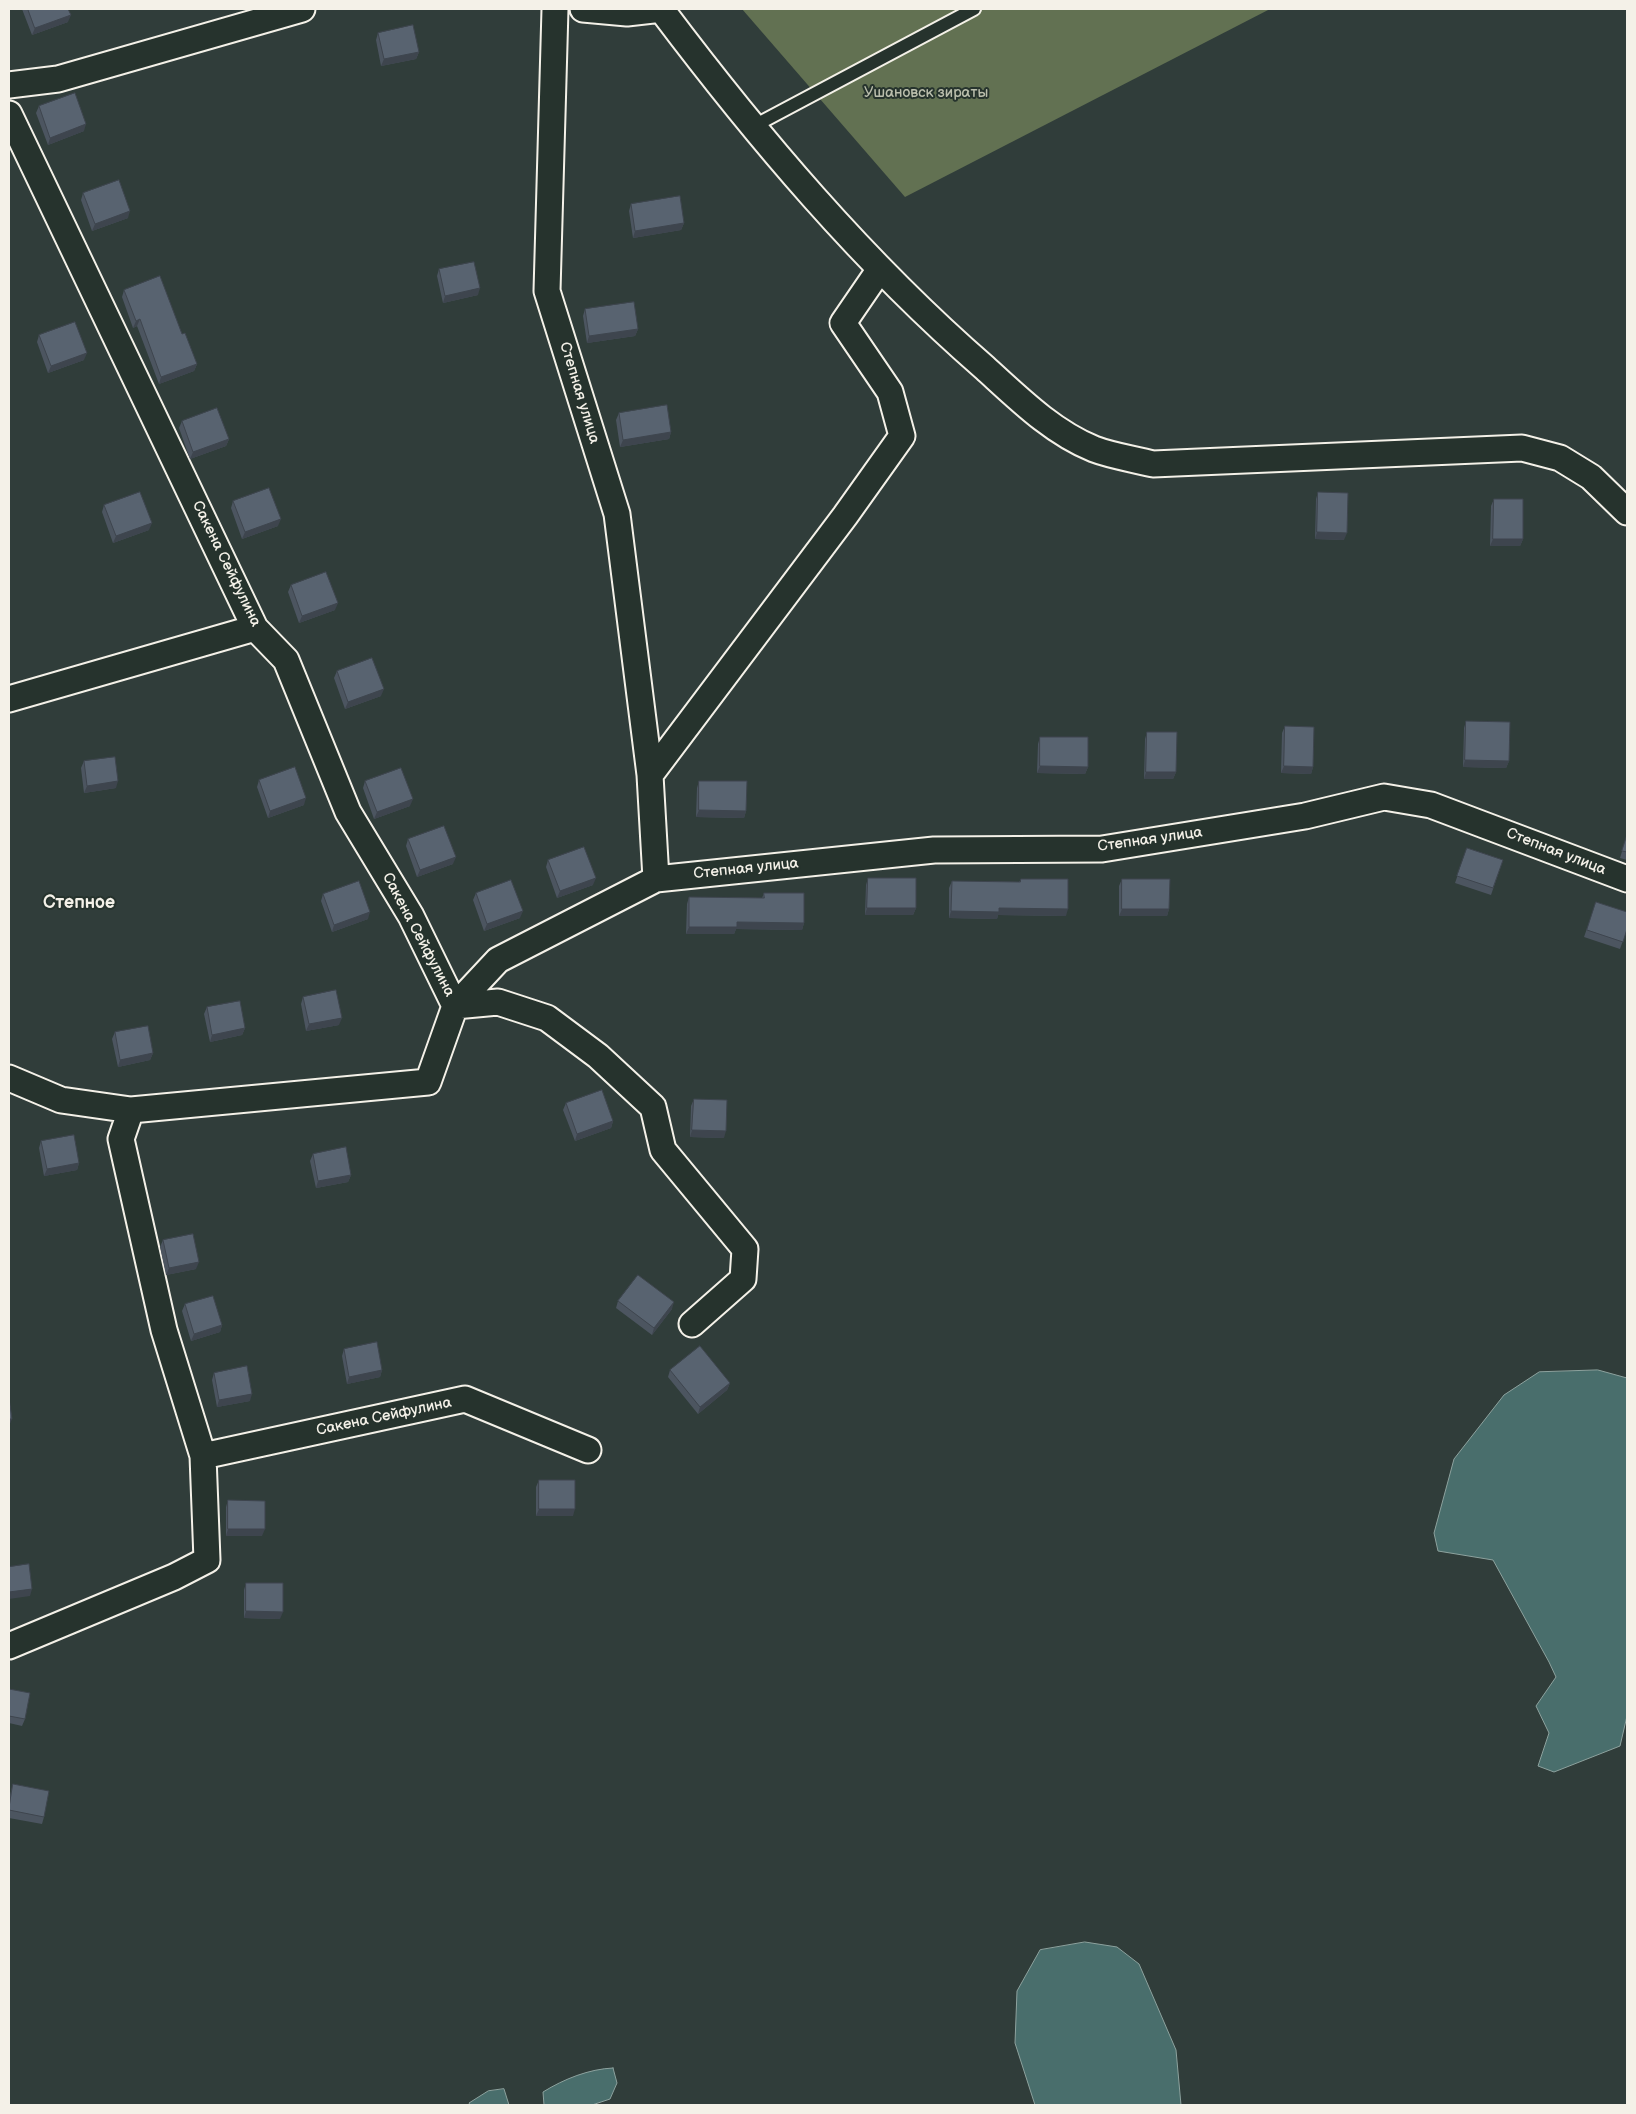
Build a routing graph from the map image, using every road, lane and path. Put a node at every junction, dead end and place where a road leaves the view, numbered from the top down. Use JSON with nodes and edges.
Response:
{"nodes":[{"id":1,"x":302,"y":9,"type":"edge"},
{"id":2,"x":556,"y":9,"type":"edge"},
{"id":3,"x":583,"y":9,"type":"edge"},
{"id":4,"x":662,"y":9,"type":"edge"},
{"id":5,"x":974,"y":9,"type":"edge"},
{"id":6,"x":9,"y":85,"type":"edge"},
{"id":7,"x":9,"y":114,"type":"edge"},
{"id":8,"x":752,"y":127,"type":"junction"},
{"id":9,"x":880,"y":269,"type":"junction"},
{"id":10,"x":1627,"y":512,"type":"edge"},
{"id":11,"x":256,"y":628,"type":"junction"},
{"id":12,"x":9,"y":699,"type":"edge"},
{"id":13,"x":650,"y":775,"type":"junction"},
{"id":14,"x":656,"y":878,"type":"junction"},
{"id":15,"x":1627,"y":879,"type":"edge"},
{"id":16,"x":455,"y":1006,"type":"junction"},
{"id":17,"x":9,"y":1078,"type":"edge"},
{"id":18,"x":131,"y":1110,"type":"junction"},
{"id":19,"x":692,"y":1324,"type":"dead end"},
{"id":20,"x":588,"y":1450,"type":"dead end"},
{"id":21,"x":203,"y":1456,"type":"junction"},
{"id":22,"x":9,"y":1646,"type":"edge"}],
"edges":[{"from":1,"to":6,"type":"street"},
{"from":2,"to":13,"type":"street","name":"Степная улица"},
{"from":3,"to":4,"type":"street"},
{"from":4,"to":8,"type":"street"},
{"from":5,"to":8,"type":"lane"},
{"from":7,"to":11,"type":"street","name":"Сакена Сейфулина"},
{"from":8,"to":9,"type":"street"},
{"from":9,"to":10,"type":"street"},
{"from":9,"to":13,"type":"street"},
{"from":11,"to":12,"type":"street"},
{"from":11,"to":16,"type":"street","name":"Сакена Сейфулина"},
{"from":13,"to":14,"type":"street","name":"Степная улица"},
{"from":14,"to":15,"type":"street","name":"Степная улица"},
{"from":14,"to":16,"type":"street","name":"Степная улица"},
{"from":16,"to":18,"type":"street","name":"Сакена Сейфулина"},
{"from":16,"to":19,"type":"street","name":"Сакена Сейфулина"},
{"from":17,"to":18,"type":"street","name":"Сакена Сейфулина"},
{"from":18,"to":21,"type":"street"},
{"from":20,"to":21,"type":"street","name":"Сакена Сейфулина"},
{"from":21,"to":22,"type":"street"}]}
